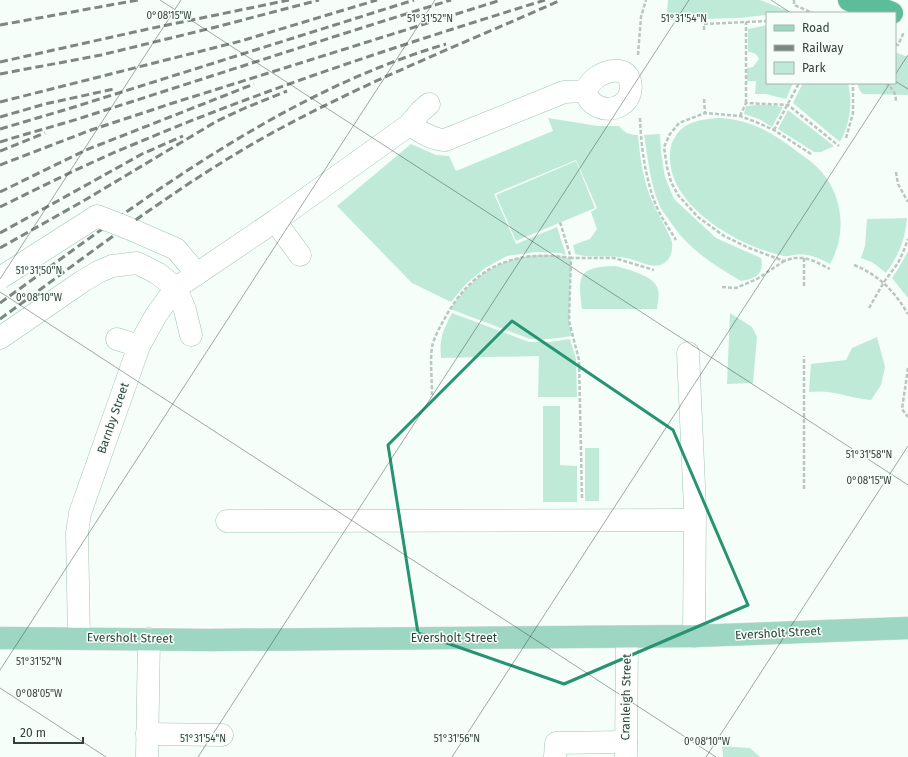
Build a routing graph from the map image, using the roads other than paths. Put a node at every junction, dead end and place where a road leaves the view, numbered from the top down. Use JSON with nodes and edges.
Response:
{"nodes":[{"id":1,"x":849,"y":0,"type":"edge"},
{"id":2,"x":882,"y":11,"type":"edge"},
{"id":3,"x":585,"y":91,"type":"dead end"},
{"id":4,"x":429,"y":104,"type":"dead end"},
{"id":5,"x":410,"y":125,"type":"junction"},
{"id":6,"x":275,"y":221,"type":"junction"},
{"id":7,"x":300,"y":254,"type":"dead end"},
{"id":8,"x":197,"y":274,"type":"junction"},
{"id":9,"x":0,"y":278,"type":"edge"},
{"id":10,"x":176,"y":288,"type":"junction"},
{"id":11,"x":192,"y":335,"type":"dead end"},
{"id":12,"x":0,"y":338,"type":"edge"},
{"id":13,"x":118,"y":339,"type":"dead end"},
{"id":14,"x":139,"y":346,"type":"junction"},
{"id":15,"x":688,"y":353,"type":"dead end"},
{"id":16,"x":694,"y":520,"type":"junction"},
{"id":17,"x":227,"y":522,"type":"dead end"},
{"id":18,"x":908,"y":628,"type":"edge"},
{"id":19,"x":694,"y":636,"type":"junction"},
{"id":20,"x":627,"y":637,"type":"junction"},
{"id":21,"x":0,"y":638,"type":"edge"},
{"id":22,"x":79,"y":638,"type":"junction"},
{"id":23,"x":149,"y":639,"type":"junction"},
{"id":24,"x":147,"y":734,"type":"junction"},
{"id":25,"x":222,"y":735,"type":"dead end"},
{"id":26,"x":626,"y":750,"type":"edge"},
{"id":27,"x":147,"y":757,"type":"edge"},
{"id":28,"x":555,"y":757,"type":"edge"}],
"edges":[{"from":1,"to":2,"type":"highway"},
{"from":3,"to":5,"type":"street"},
{"from":4,"to":5,"type":"street","name":"Barnby Street"},
{"from":5,"to":6,"type":"street","name":"Barnby Street"},
{"from":6,"to":7,"type":"street"},
{"from":6,"to":8,"type":"street","name":"Barnby Street"},
{"from":8,"to":9,"type":"street","bridge":true},
{"from":8,"to":10,"type":"street","name":"Barnby Street"},
{"from":10,"to":11,"type":"street"},
{"from":10,"to":12,"type":"street"},
{"from":10,"to":14,"type":"street","name":"Barnby Street"},
{"from":13,"to":14,"type":"street"},
{"from":14,"to":22,"type":"street","name":"Barnby Street"},
{"from":15,"to":16,"type":"street"},
{"from":16,"to":17,"type":"street"},
{"from":16,"to":19,"type":"street"},
{"from":18,"to":19,"type":"main road","name":"Eversholt Street"},
{"from":19,"to":20,"type":"main road","name":"Eversholt Street"},
{"from":20,"to":23,"type":"main road","name":"Eversholt Street"},
{"from":20,"to":26,"type":"street","name":"Cranleigh Street"},
{"from":21,"to":22,"type":"main road","name":"Eversholt Street"},
{"from":22,"to":23,"type":"main road","name":"Eversholt Street"},
{"from":23,"to":24,"type":"street"},
{"from":24,"to":25,"type":"street"},
{"from":24,"to":27,"type":"street"},
{"from":26,"to":28,"type":"street"}]}
